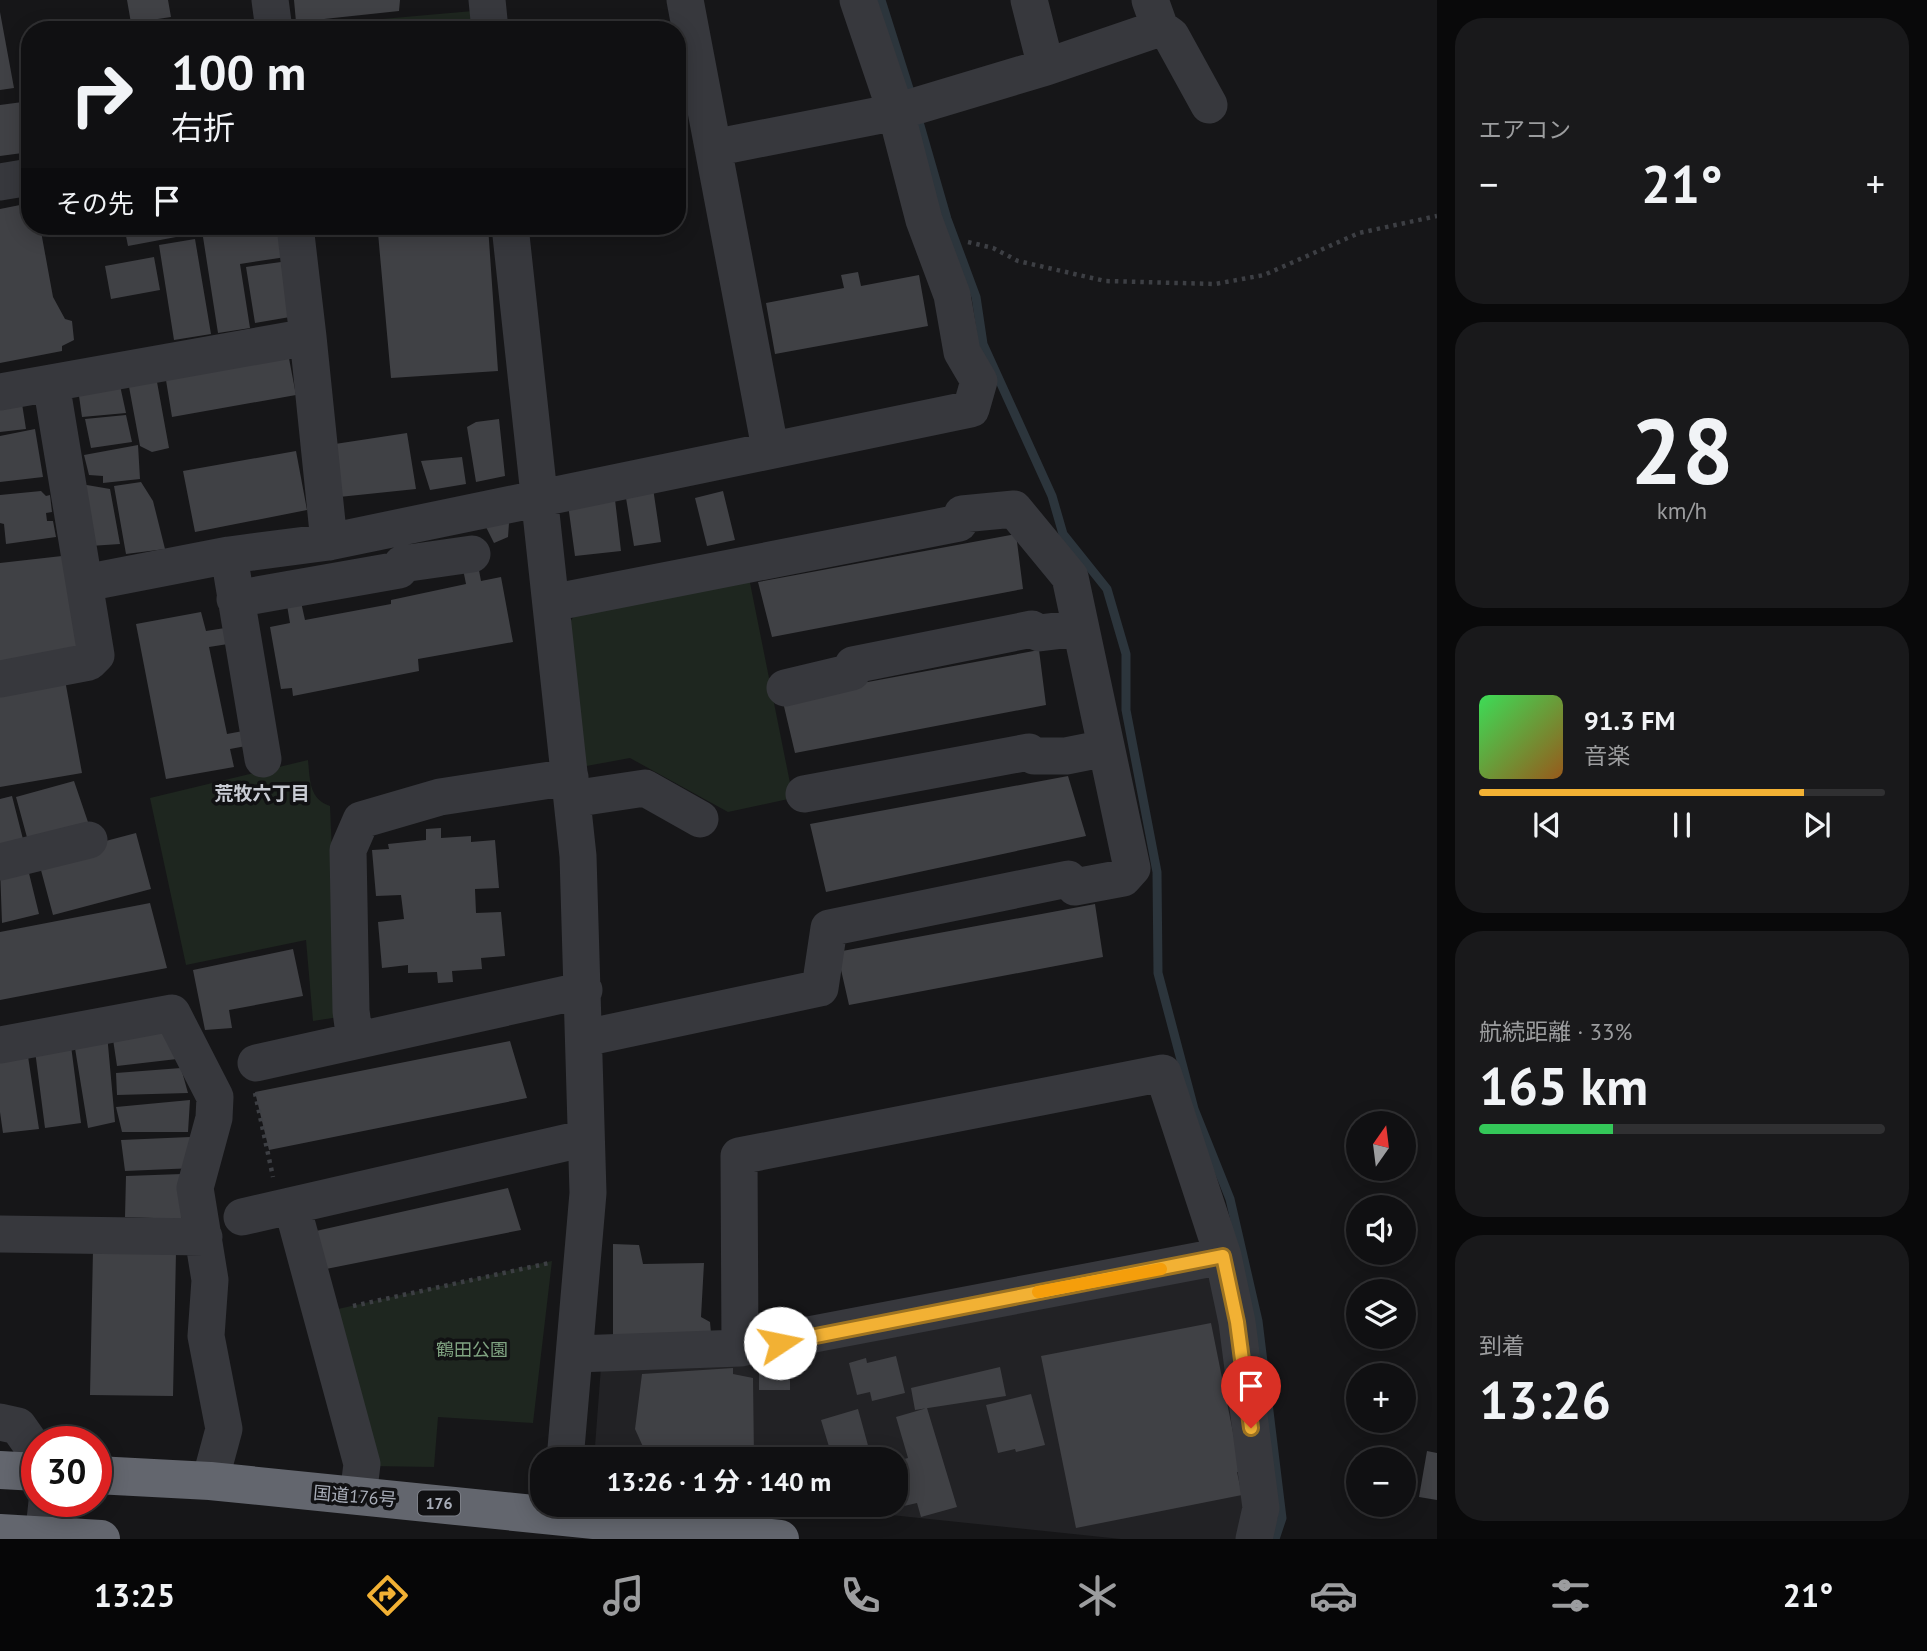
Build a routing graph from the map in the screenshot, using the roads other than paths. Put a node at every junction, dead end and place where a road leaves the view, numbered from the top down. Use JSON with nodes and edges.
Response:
{"nodes":[{"id":1,"x":270,"y":0,"type":"edge"},
{"id":2,"x":487,"y":0,"type":"edge"},
{"id":3,"x":685,"y":0,"type":"edge"},
{"id":4,"x":858,"y":0,"type":"edge"},
{"id":5,"x":1029,"y":0,"type":"edge"},
{"id":6,"x":1155,"y":14,"type":"edge"},
{"id":7,"x":273,"y":21,"type":"edge"},
{"id":8,"x":489,"y":21,"type":"edge"},
{"id":9,"x":1046,"y":67,"type":"junction"},
{"id":10,"x":1209,"y":106,"type":"dead end"},
{"id":11,"x":896,"y":112,"type":"junction"},
{"id":12,"x":713,"y":148,"type":"junction"},
{"id":13,"x":21,"y":178,"type":"edge"},
{"id":14,"x":0,"y":182,"type":"edge"},
{"id":15,"x":296,"y":235,"type":"edge"},
{"id":16,"x":511,"y":235,"type":"edge"},
{"id":17,"x":308,"y":337,"type":"junction"},
{"id":18,"x":51,"y":383,"type":"junction"},
{"id":19,"x":0,"y":392,"type":"edge"},
{"id":20,"x":770,"y":448,"type":"junction"},
{"id":21,"x":540,"y":497,"type":"junction"},
{"id":22,"x":329,"y":542,"type":"junction"},
{"id":23,"x":472,"y":554,"type":"dead end"},
{"id":24,"x":229,"y":555,"type":"junction"},
{"id":25,"x":85,"y":583,"type":"junction"},
{"id":26,"x":235,"y":599,"type":"junction"},
{"id":27,"x":551,"y":603,"type":"junction"},
{"id":28,"x":1080,"y":628,"type":"junction"},
{"id":29,"x":0,"y":679,"type":"edge"},
{"id":30,"x":785,"y":688,"type":"dead end"},
{"id":31,"x":1106,"y":748,"type":"junction"},
{"id":32,"x":263,"y":760,"type":"dead end"},
{"id":33,"x":571,"y":788,"type":"junction"},
{"id":34,"x":804,"y":794,"type":"dead end"},
{"id":35,"x":700,"y":819,"type":"dead end"},
{"id":36,"x":89,"y":840,"type":"dead end"},
{"id":37,"x":0,"y":863,"type":"edge"},
{"id":38,"x":584,"y":990,"type":"junction"},
{"id":39,"x":585,"y":1038,"type":"junction"},
{"id":40,"x":355,"y":1041,"type":"junction"},
{"id":41,"x":0,"y":1045,"type":"edge"},
{"id":42,"x":256,"y":1063,"type":"road end"},
{"id":43,"x":586,"y":1138,"type":"junction"},
{"id":44,"x":286,"y":1207,"type":"junction"},
{"id":45,"x":242,"y":1217,"type":"dead end"},
{"id":46,"x":0,"y":1234,"type":"edge"},
{"id":47,"x":204,"y":1237,"type":"junction"},
{"id":48,"x":1223,"y":1256,"type":"junction"},
{"id":49,"x":740,"y":1348,"type":"junction"},
{"id":50,"x":576,"y":1354,"type":"junction"},
{"id":51,"x":0,"y":1422,"type":"edge"},
{"id":52,"x":21,"y":1430,"type":"edge"},
{"id":53,"x":566,"y":1447,"type":"edge"},
{"id":54,"x":0,"y":1470,"type":"edge"},
{"id":55,"x":21,"y":1471,"type":"edge"},
{"id":56,"x":112,"y":1476,"type":"edge"},
{"id":57,"x":210,"y":1482,"type":"junction"},
{"id":58,"x":358,"y":1496,"type":"junction"},
{"id":59,"x":45,"y":1517,"type":"edge"},
{"id":60,"x":559,"y":1520,"type":"edge"},
{"id":61,"x":0,"y":1533,"type":"edge"},
{"id":62,"x":43,"y":1539,"type":"edge"},
{"id":63,"x":101,"y":1539,"type":"edge"},
{"id":64,"x":780,"y":1539,"type":"edge"},
{"id":65,"x":1254,"y":1539,"type":"edge"}],
"edges":[{"from":1,"to":7,"type":"street"},
{"from":2,"to":8,"type":"street"},
{"from":3,"to":12,"type":"street"},
{"from":4,"to":11,"type":"street"},
{"from":5,"to":9,"type":"street"},
{"from":6,"to":9,"type":"street"},
{"from":6,"to":10,"type":"street"},
{"from":9,"to":11,"type":"street"},
{"from":11,"to":12,"type":"street"},
{"from":11,"to":20,"type":"street"},
{"from":12,"to":20,"type":"street"},
{"from":13,"to":14,"type":"street"},
{"from":15,"to":17,"type":"street"},
{"from":16,"to":21,"type":"street"},
{"from":17,"to":18,"type":"street"},
{"from":17,"to":22,"type":"street"},
{"from":18,"to":19,"type":"street"},
{"from":18,"to":25,"type":"street"},
{"from":20,"to":21,"type":"street"},
{"from":21,"to":22,"type":"street"},
{"from":21,"to":27,"type":"street"},
{"from":22,"to":24,"type":"street"},
{"from":23,"to":26,"type":"street"},
{"from":24,"to":25,"type":"street"},
{"from":24,"to":26,"type":"street"},
{"from":25,"to":29,"type":"street"},
{"from":26,"to":32,"type":"street"},
{"from":27,"to":28,"type":"street"},
{"from":27,"to":33,"type":"street"},
{"from":28,"to":30,"type":"street"},
{"from":28,"to":31,"type":"street"},
{"from":31,"to":34,"type":"street"},
{"from":31,"to":39,"type":"street"},
{"from":33,"to":35,"type":"street"},
{"from":33,"to":38,"type":"street"},
{"from":33,"to":40,"type":"street"},
{"from":36,"to":37,"type":"street"},
{"from":38,"to":39,"type":"street"},
{"from":38,"to":40,"type":"street"},
{"from":39,"to":43,"type":"street"},
{"from":40,"to":42,"type":"street"},
{"from":41,"to":47,"type":"street"},
{"from":43,"to":44,"type":"street"},
{"from":43,"to":50,"type":"street"},
{"from":44,"to":45,"type":"street"},
{"from":44,"to":58,"type":"street"},
{"from":46,"to":47,"type":"street"},
{"from":47,"to":57,"type":"street"},
{"from":48,"to":49,"type":"street"},
{"from":48,"to":49,"type":"street"},
{"from":48,"to":65,"type":"street"},
{"from":49,"to":50,"type":"street"},
{"from":50,"to":53,"type":"street"},
{"from":51,"to":52,"type":"street"},
{"from":54,"to":55,"type":"highway"},
{"from":56,"to":57,"type":"highway","name":"国道176号","number":"176"},
{"from":57,"to":58,"type":"highway","name":"国道176号","number":"176"},
{"from":58,"to":60,"type":"highway","name":"国道176号","number":"176"},
{"from":59,"to":62,"type":"street"},
{"from":60,"to":64,"type":"highway","name":"国道176号","number":"176"},
{"from":61,"to":63,"type":"highway","bridge":true}]}
